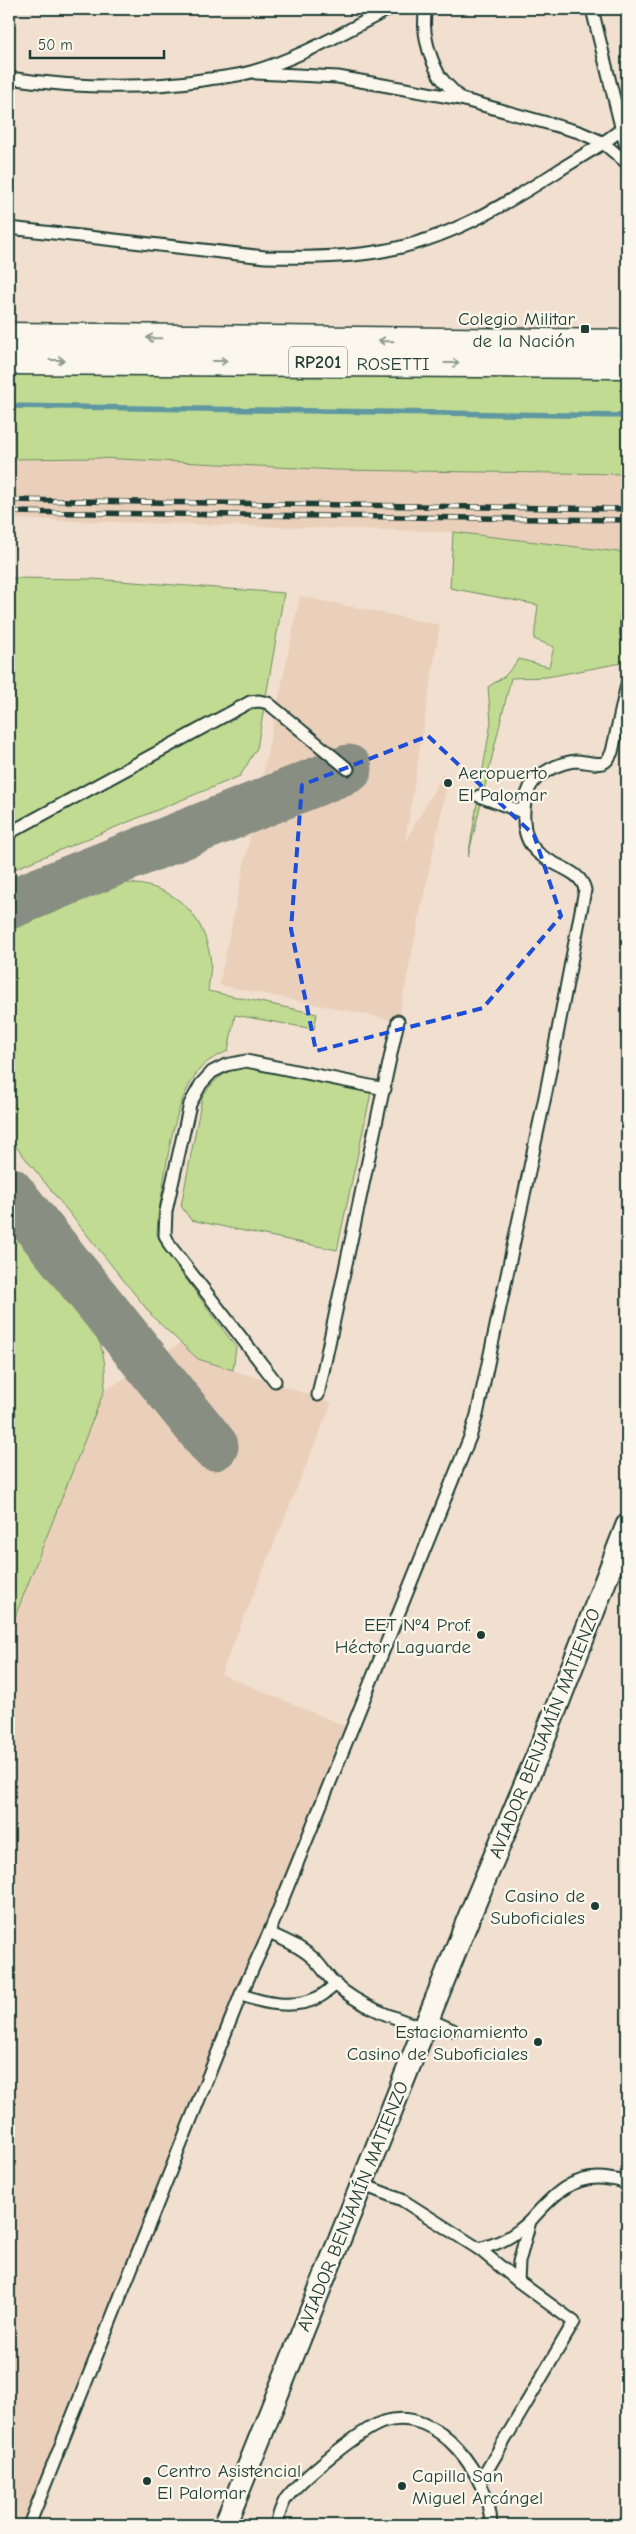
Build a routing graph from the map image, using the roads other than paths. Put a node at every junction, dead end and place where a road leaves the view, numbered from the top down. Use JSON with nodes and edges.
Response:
{"nodes":[{"id":1,"x":389,"y":9,"type":"edge"},
{"id":2,"x":426,"y":9,"type":"edge"},
{"id":3,"x":592,"y":9,"type":"edge"},
{"id":4,"x":250,"y":72,"type":"junction"},
{"id":5,"x":9,"y":78,"type":"edge"},
{"id":6,"x":461,"y":99,"type":"junction"},
{"id":7,"x":624,"y":127,"type":"edge"},
{"id":8,"x":602,"y":142,"type":"junction"},
{"id":9,"x":627,"y":151,"type":"edge"},
{"id":10,"x":627,"y":162,"type":"edge"},
{"id":11,"x":9,"y":228,"type":"edge"},
{"id":12,"x":9,"y":337,"type":"edge"},
{"id":13,"x":627,"y":344,"type":"edge"},
{"id":14,"x":9,"y":360,"type":"edge"},
{"id":15,"x":627,"y":364,"type":"edge"},
{"id":16,"x":627,"y":615,"type":"edge"},
{"id":17,"x":627,"y":635,"type":"edge"},
{"id":18,"x":627,"y":684,"type":"edge"},
{"id":19,"x":348,"y":769,"type":"dead end"},
{"id":20,"x":479,"y":796,"type":"dead end"},
{"id":21,"x":523,"y":812,"type":"junction"},
{"id":22,"x":9,"y":833,"type":"edge"},
{"id":23,"x":398,"y":1021,"type":"dead end"},
{"id":24,"x":385,"y":1089,"type":"junction"},
{"id":25,"x":275,"y":1381,"type":"dead end"},
{"id":26,"x":318,"y":1395,"type":"dead end"},
{"id":27,"x":627,"y":1525,"type":"edge"},
{"id":28,"x":269,"y":1933,"type":"junction"},
{"id":29,"x":336,"y":1984,"type":"junction"},
{"id":30,"x":241,"y":1994,"type":"junction"},
{"id":31,"x":426,"y":2023,"type":"junction"},
{"id":32,"x":453,"y":2030,"type":"dead end"},
{"id":33,"x":361,"y":2184,"type":"junction"},
{"id":34,"x":627,"y":2184,"type":"edge"},
{"id":35,"x":530,"y":2221,"type":"junction"},
{"id":36,"x":479,"y":2249,"type":"junction"},
{"id":37,"x":518,"y":2281,"type":"junction"},
{"id":38,"x":480,"y":2482,"type":"junction"},
{"id":39,"x":29,"y":2525,"type":"edge"},
{"id":40,"x":225,"y":2525,"type":"edge"},
{"id":41,"x":276,"y":2525,"type":"edge"},
{"id":42,"x":491,"y":2525,"type":"edge"}],
"edges":[{"from":1,"to":4,"type":"lane"},
{"from":2,"to":6,"type":"lane"},
{"from":3,"to":7,"type":"lane"},
{"from":4,"to":5,"type":"lane"},
{"from":4,"to":6,"type":"lane"},
{"from":6,"to":8,"type":"lane"},
{"from":7,"to":8,"type":"lane"},
{"from":7,"to":9,"type":"lane"},
{"from":8,"to":10,"type":"lane"},
{"from":8,"to":11,"type":"lane"},
{"from":13,"to":12,"type":"main road","name":"ROSETTI","number":"RP201","one_way":true},
{"from":14,"to":15,"type":"main road","name":"ROSETTI","number":"RP201","one_way":true},
{"from":16,"to":17,"type":"lane"},
{"from":18,"to":21,"type":"lane"},
{"from":19,"to":22,"type":"lane"},
{"from":20,"to":21,"type":"lane"},
{"from":21,"to":28,"type":"lane"},
{"from":23,"to":24,"type":"lane"},
{"from":24,"to":25,"type":"lane"},
{"from":24,"to":26,"type":"lane"},
{"from":27,"to":31,"type":"street","name":"AVIADOR BENJAMÍN MATIENZO"},
{"from":28,"to":29,"type":"lane"},
{"from":28,"to":30,"type":"lane"},
{"from":29,"to":30,"type":"lane"},
{"from":29,"to":31,"type":"lane"},
{"from":30,"to":39,"type":"lane"},
{"from":31,"to":32,"type":"lane"},
{"from":31,"to":33,"type":"street","name":"AVIADOR BENJAMÍN MATIENZO"},
{"from":33,"to":36,"type":"lane"},
{"from":33,"to":40,"type":"street","name":"AVIADOR BENJAMÍN MATIENZO"},
{"from":34,"to":35,"type":"lane"},
{"from":35,"to":36,"type":"lane"},
{"from":35,"to":37,"type":"lane"},
{"from":36,"to":37,"type":"lane"},
{"from":37,"to":38,"type":"lane"},
{"from":38,"to":41,"type":"lane"},
{"from":38,"to":42,"type":"lane"}]}
